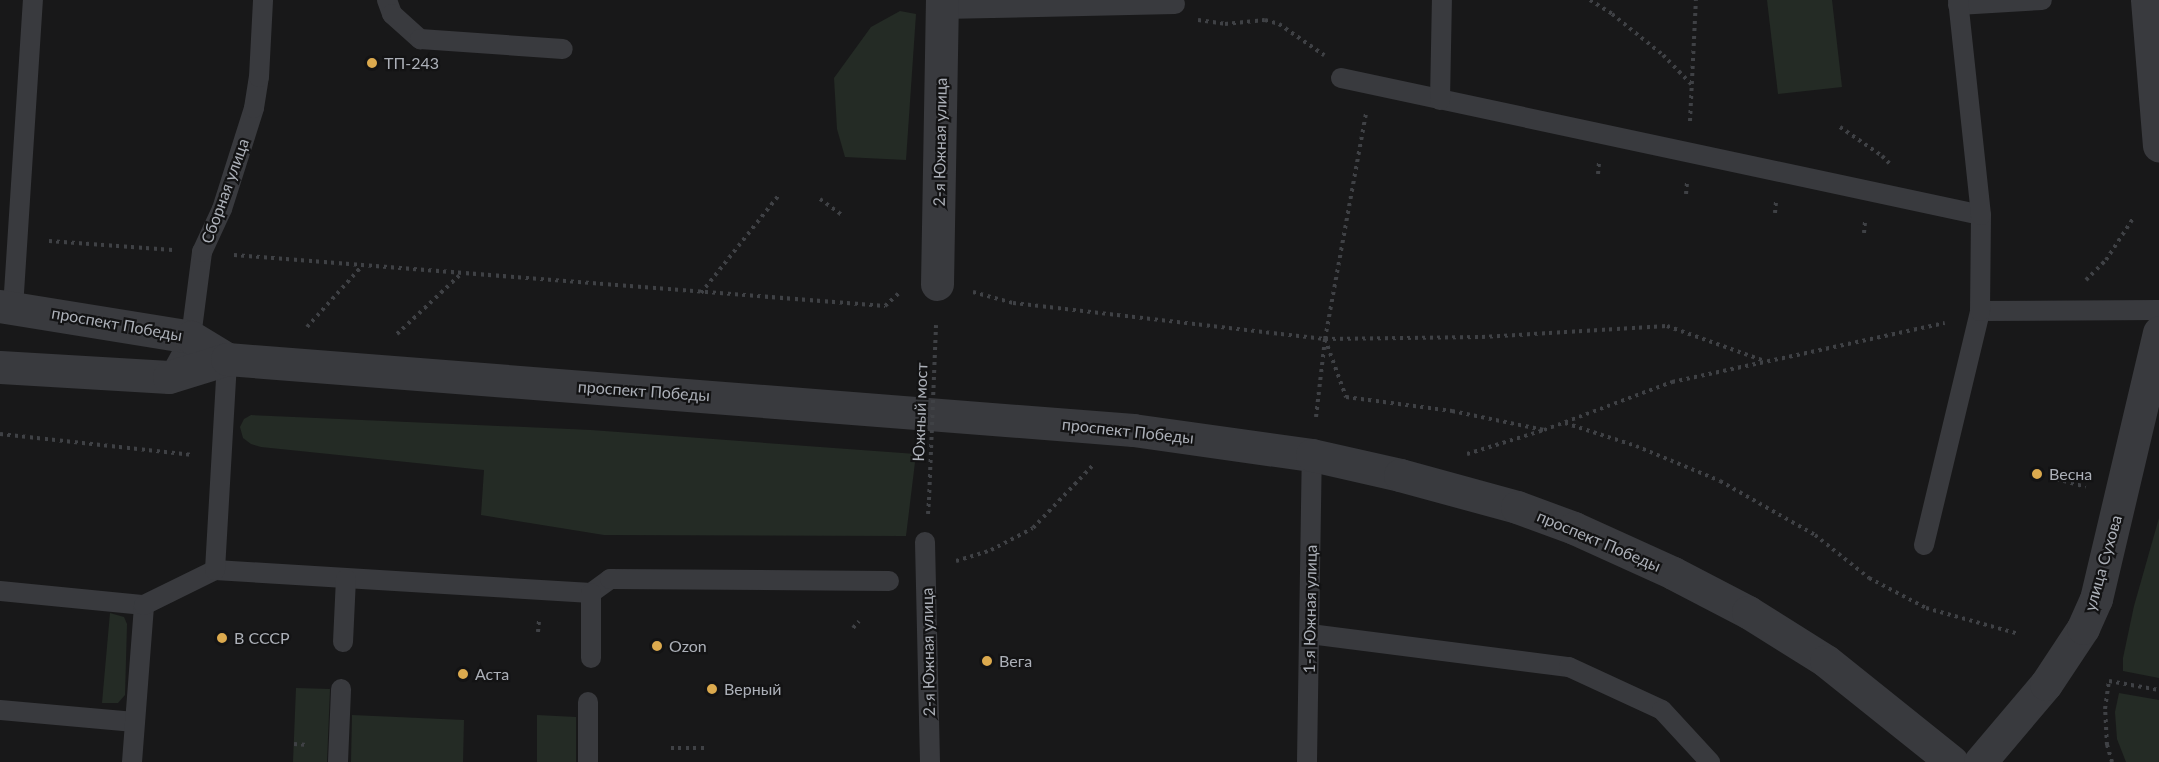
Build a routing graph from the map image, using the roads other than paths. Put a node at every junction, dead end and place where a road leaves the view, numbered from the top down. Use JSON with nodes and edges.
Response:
{"nodes":[{"id":1,"x":33,"y":0,"type":"edge"},
{"id":2,"x":263,"y":0,"type":"edge"},
{"id":3,"x":387,"y":0,"type":"edge"},
{"id":4,"x":1442,"y":0,"type":"edge"},
{"id":5,"x":2042,"y":0,"type":"edge"},
{"id":6,"x":2147,"y":0,"type":"edge"},
{"id":7,"x":1101,"y":3,"type":"edge"},
{"id":8,"x":1958,"y":3,"type":"edge"},
{"id":9,"x":1176,"y":4,"type":"road end"},
{"id":10,"x":942,"y":5,"type":"edge"},
{"id":11,"x":563,"y":49,"type":"dead end"},
{"id":12,"x":1341,"y":78,"type":"dead end"},
{"id":13,"x":1440,"y":100,"type":"junction"},
{"id":14,"x":2159,"y":146,"type":"edge"},
{"id":15,"x":1981,"y":216,"type":"junction"},
{"id":16,"x":938,"y":284,"type":"road end"},
{"id":17,"x":7,"y":307,"type":"edge"},
{"id":18,"x":2159,"y":310,"type":"edge"},
{"id":19,"x":1980,"y":311,"type":"junction"},
{"id":20,"x":2159,"y":334,"type":"edge"},
{"id":21,"x":191,"y":337,"type":"junction"},
{"id":22,"x":227,"y":359,"type":"junction"},
{"id":23,"x":0,"y":367,"type":"edge"},
{"id":24,"x":169,"y":378,"type":"junction"},
{"id":25,"x":1312,"y":455,"type":"junction"},
{"id":26,"x":926,"y":542,"type":"dead end"},
{"id":27,"x":1924,"y":545,"type":"dead end"},
{"id":28,"x":215,"y":570,"type":"junction"},
{"id":29,"x":346,"y":579,"type":"junction"},
{"id":30,"x":889,"y":581,"type":"dead end"},
{"id":31,"x":0,"y":591,"type":"edge"},
{"id":32,"x":591,"y":593,"type":"junction"},
{"id":33,"x":144,"y":605,"type":"junction"},
{"id":34,"x":1310,"y":634,"type":"junction"},
{"id":35,"x":343,"y":642,"type":"dead end"},
{"id":36,"x":591,"y":658,"type":"dead end"},
{"id":37,"x":341,"y":689,"type":"dead end"},
{"id":38,"x":588,"y":702,"type":"dead end"},
{"id":39,"x":0,"y":710,"type":"edge"},
{"id":40,"x":134,"y":723,"type":"junction"},
{"id":41,"x":132,"y":762,"type":"edge"},
{"id":42,"x":338,"y":762,"type":"edge"},
{"id":43,"x":588,"y":762,"type":"edge"},
{"id":44,"x":930,"y":762,"type":"edge"},
{"id":45,"x":1307,"y":762,"type":"edge"},
{"id":46,"x":1710,"y":762,"type":"edge"},
{"id":47,"x":1952,"y":762,"type":"edge"},
{"id":48,"x":1980,"y":762,"type":"edge"}],
"edges":[{"from":1,"to":17,"type":"lane"},
{"from":2,"to":21,"type":"lane","name":"Сборная улица"},
{"from":3,"to":11,"type":"lane"},
{"from":4,"to":13,"type":"lane"},
{"from":5,"to":8,"type":"lane"},
{"from":6,"to":14,"type":"street"},
{"from":7,"to":9,"type":"lane"},
{"from":7,"to":10,"type":"lane"},
{"from":8,"to":15,"type":"lane"},
{"from":10,"to":16,"type":"street","name":"2-я Южная улица"},
{"from":12,"to":13,"type":"lane"},
{"from":13,"to":15,"type":"lane"},
{"from":15,"to":19,"type":"lane"},
{"from":17,"to":21,"type":"street","name":"проспект Победы"},
{"from":18,"to":19,"type":"lane"},
{"from":19,"to":27,"type":"lane"},
{"from":20,"to":48,"type":"street","name":"улица Сухова"},
{"from":21,"to":22,"type":"street","name":"проспект Победы"},
{"from":21,"to":24,"type":"lane","name":"Сборная улица"},
{"from":22,"to":24,"type":"street","name":"проспект Победы"},
{"from":22,"to":25,"type":"street","name":"проспект Победы"},
{"from":22,"to":28,"type":"lane"},
{"from":23,"to":24,"type":"street","name":"проспект Победы"},
{"from":25,"to":34,"type":"lane","name":"1-я Южная улица"},
{"from":25,"to":47,"type":"street","name":"проспект Победы"},
{"from":26,"to":44,"type":"lane","name":"2-я Южная улица"},
{"from":28,"to":29,"type":"lane"},
{"from":28,"to":33,"type":"lane"},
{"from":29,"to":32,"type":"lane"},
{"from":29,"to":35,"type":"lane"},
{"from":30,"to":32,"type":"lane"},
{"from":31,"to":33,"type":"lane"},
{"from":32,"to":36,"type":"lane"},
{"from":33,"to":40,"type":"lane"},
{"from":34,"to":45,"type":"lane","name":"1-я Южная улица"},
{"from":34,"to":46,"type":"lane"},
{"from":37,"to":42,"type":"lane"},
{"from":38,"to":43,"type":"lane"},
{"from":39,"to":40,"type":"lane"},
{"from":40,"to":41,"type":"lane"}]}
